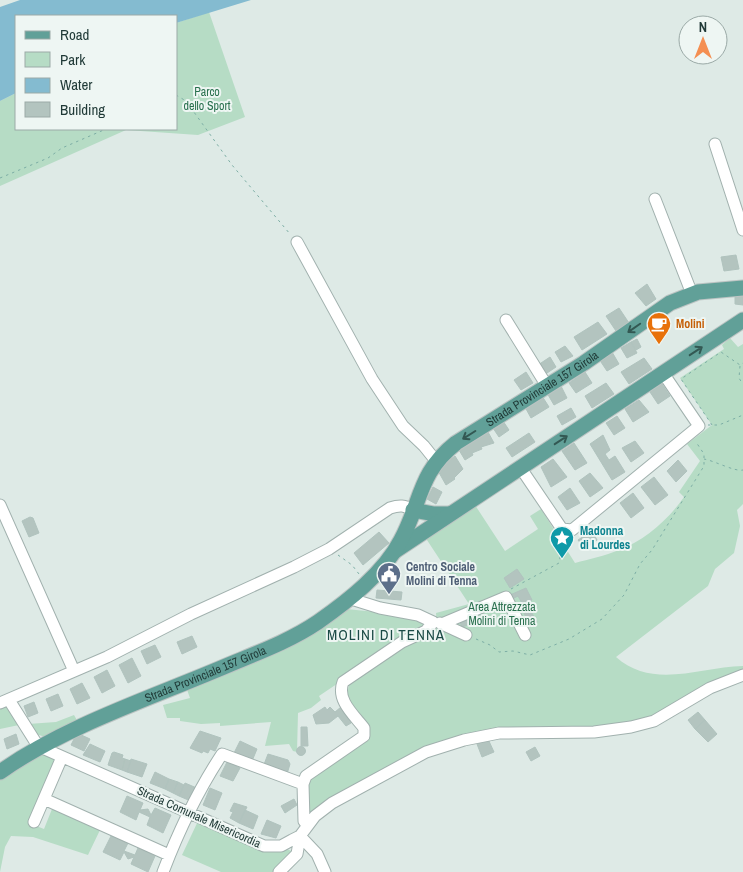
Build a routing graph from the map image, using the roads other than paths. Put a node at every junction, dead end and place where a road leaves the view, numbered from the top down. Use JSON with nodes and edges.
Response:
{"nodes":[{"id":1,"x":715,"y":144,"type":"dead end"},
{"id":2,"x":655,"y":200,"type":"dead end"},
{"id":3,"x":743,"y":230,"type":"edge"},
{"id":4,"x":298,"y":242,"type":"road end"},
{"id":5,"x":743,"y":288,"type":"edge"},
{"id":6,"x":692,"y":294,"type":"junction"},
{"id":7,"x":506,"y":320,"type":"dead end"},
{"id":8,"x":743,"y":320,"type":"edge"},
{"id":9,"x":663,"y":373,"type":"junction"},
{"id":10,"x":547,"y":386,"type":"junction"},
{"id":11,"x":436,"y":461,"type":"junction"},
{"id":12,"x":520,"y":467,"type":"junction"},
{"id":13,"x":0,"y":505,"type":"edge"},
{"id":14,"x":413,"y":510,"type":"junction"},
{"id":15,"x":449,"y":514,"type":"junction"},
{"id":16,"x":435,"y":526,"type":"junction"},
{"id":17,"x":394,"y":552,"type":"junction"},
{"id":18,"x":348,"y":598,"type":"junction"},
{"id":19,"x":439,"y":622,"type":"junction"},
{"id":20,"x":466,"y":635,"type":"road end"},
{"id":21,"x":525,"y":635,"type":"dead end"},
{"id":22,"x":74,"y":671,"type":"junction"},
{"id":23,"x":743,"y":675,"type":"edge"},
{"id":24,"x":4,"y":701,"type":"edge"},
{"id":25,"x":38,"y":746,"type":"junction"},
{"id":26,"x":62,"y":757,"type":"junction"},
{"id":27,"x":0,"y":772,"type":"edge"},
{"id":28,"x":303,"y":784,"type":"junction"},
{"id":29,"x":44,"y":799,"type":"junction"},
{"id":30,"x":188,"y":812,"type":"junction"},
{"id":31,"x":34,"y":822,"type":"dead end"},
{"id":32,"x":308,"y":825,"type":"junction"},
{"id":33,"x":300,"y":836,"type":"junction"},
{"id":34,"x":169,"y":855,"type":"junction"},
{"id":35,"x":162,"y":872,"type":"edge"},
{"id":36,"x":279,"y":872,"type":"edge"},
{"id":37,"x":325,"y":872,"type":"edge"}],
"edges":[{"from":1,"to":3,"type":"street"},
{"from":2,"to":6,"type":"street"},
{"from":4,"to":11,"type":"street"},
{"from":5,"to":6,"type":"main road","name":"Strada Provinciale 157 Girola"},
{"from":6,"to":10,"type":"main road","name":"Strada Provinciale 157 Girola","one_way":true},
{"from":7,"to":10,"type":"street"},
{"from":9,"to":8,"type":"main road","name":"Strada Provinciale 157 Girola","one_way":true},
{"from":12,"to":9,"type":"main road","name":"Strada Provinciale 157 Girola","one_way":true},
{"from":9,"to":12,"type":"street"},
{"from":10,"to":11,"type":"main road","name":"Strada Provinciale 157 Girola","one_way":true},
{"from":11,"to":14,"type":"main road","name":"Strada Provinciale 157 Girola"},
{"from":12,"to":15,"type":"main road","name":"Strada Provinciale 157 Girola"},
{"from":13,"to":22,"type":"street"},
{"from":14,"to":15,"type":"main road"},
{"from":14,"to":16,"type":"main road"},
{"from":14,"to":17,"type":"main road","name":"Strada Provinciale 157 Girola"},
{"from":14,"to":22,"type":"street"},
{"from":15,"to":16,"type":"main road","name":"Strada Provinciale 157 Girola"},
{"from":16,"to":17,"type":"main road","name":"Strada Provinciale 157 Girola"},
{"from":17,"to":18,"type":"main road","name":"Strada Provinciale 157 Girola"},
{"from":18,"to":19,"type":"street"},
{"from":18,"to":25,"type":"main road","name":"Strada Provinciale 157 Girola"},
{"from":19,"to":20,"type":"street"},
{"from":19,"to":21,"type":"street"},
{"from":19,"to":28,"type":"street"},
{"from":22,"to":24,"type":"street"},
{"from":23,"to":32,"type":"street"},
{"from":24,"to":25,"type":"street"},
{"from":25,"to":26,"type":"street","name":"Strada Comunale Misericordia"},
{"from":25,"to":27,"type":"main road","name":"Strada Provinciale 157 Girola"},
{"from":26,"to":29,"type":"street"},
{"from":26,"to":30,"type":"street","name":"Strada Comunale Misericordia"},
{"from":28,"to":30,"type":"street"},
{"from":28,"to":32,"type":"street"},
{"from":29,"to":31,"type":"street"},
{"from":29,"to":34,"type":"street"},
{"from":30,"to":33,"type":"street","name":"Strada Comunale Misericordia"},
{"from":30,"to":34,"type":"street"},
{"from":32,"to":33,"type":"street"},
{"from":33,"to":36,"type":"street"},
{"from":33,"to":37,"type":"street"},
{"from":34,"to":35,"type":"street"}]}
